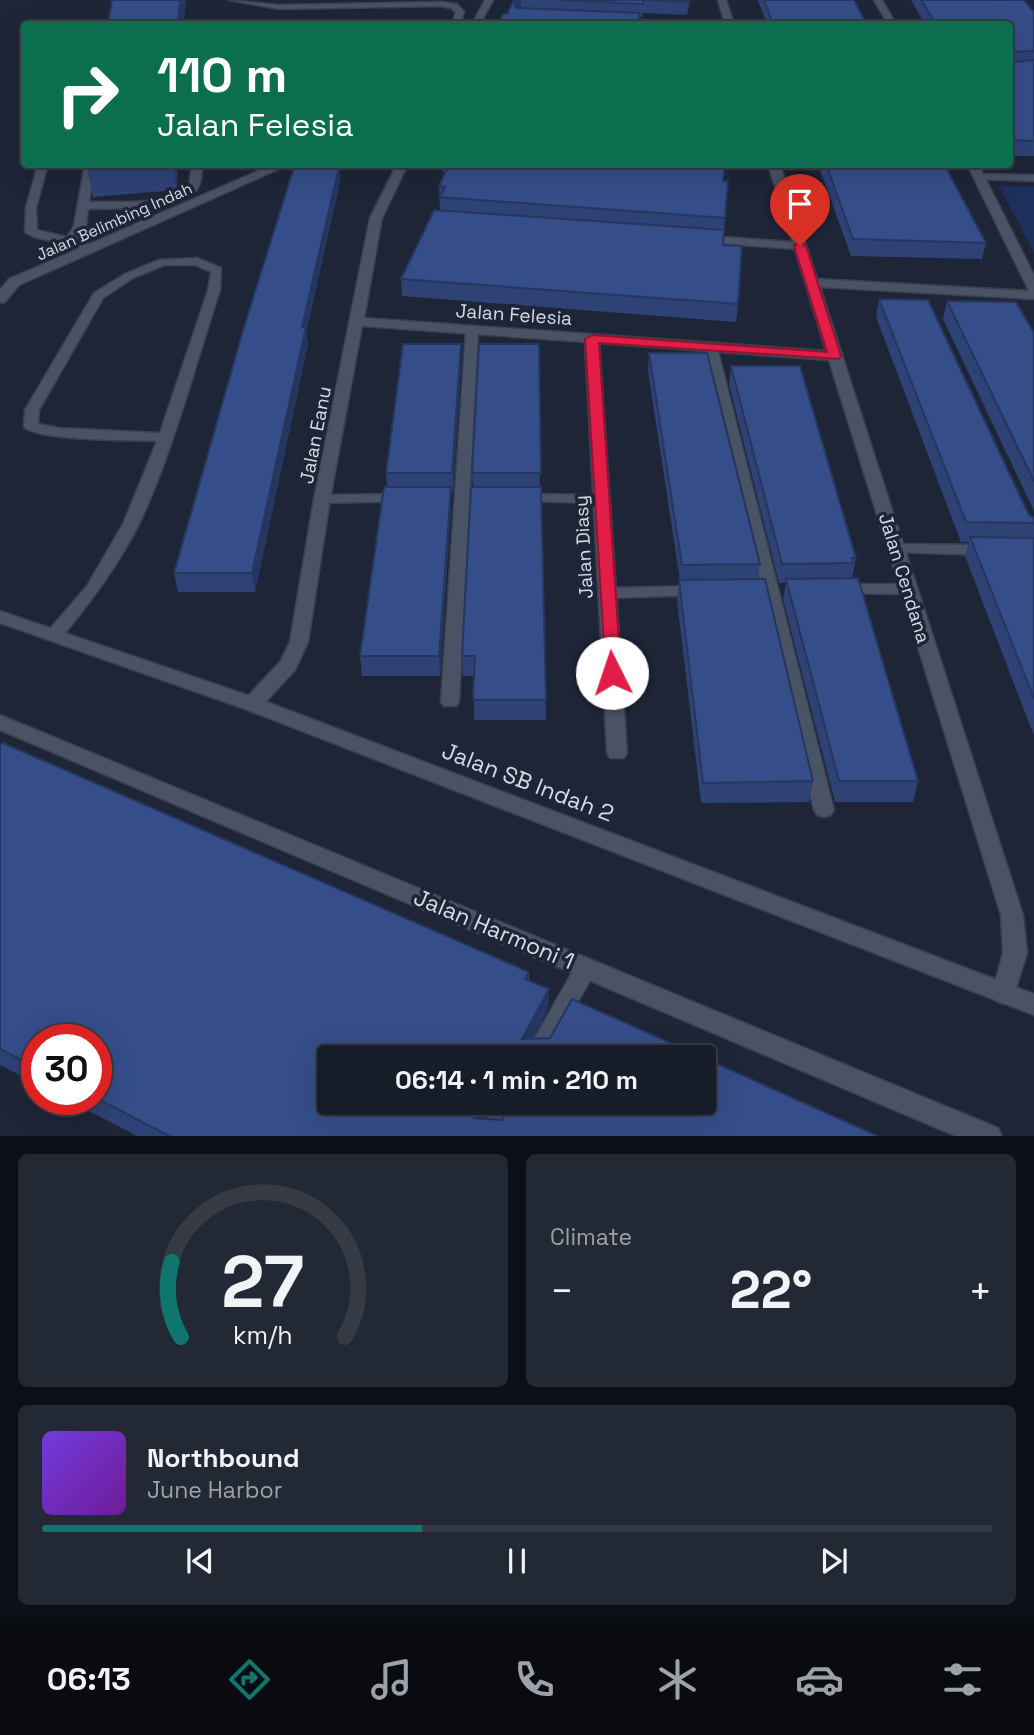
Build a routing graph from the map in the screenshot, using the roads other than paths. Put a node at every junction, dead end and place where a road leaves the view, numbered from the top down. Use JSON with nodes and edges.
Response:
{"nodes":[{"id":1,"x":233,"y":0,"type":"edge"},
{"id":2,"x":489,"y":0,"type":"edge"},
{"id":3,"x":722,"y":0,"type":"edge"},
{"id":4,"x":878,"y":0,"type":"edge"},
{"id":5,"x":457,"y":21,"type":"edge"},
{"id":6,"x":477,"y":21,"type":"edge"},
{"id":7,"x":729,"y":21,"type":"edge"},
{"id":8,"x":890,"y":21,"type":"edge"},
{"id":9,"x":42,"y":168,"type":"edge"},
{"id":10,"x":89,"y":168,"type":"edge"},
{"id":11,"x":197,"y":168,"type":"edge"},
{"id":12,"x":276,"y":168,"type":"edge"},
{"id":13,"x":400,"y":168,"type":"edge"},
{"id":14,"x":775,"y":168,"type":"edge"},
{"id":15,"x":974,"y":168,"type":"edge"},
{"id":16,"x":979,"y":177,"type":"junction"},
{"id":17,"x":1034,"y":178,"type":"edge"},
{"id":18,"x":83,"y":206,"type":"junction"},
{"id":19,"x":691,"y":238,"type":"edge"},
{"id":20,"x":72,"y":239,"type":"junction"},
{"id":21,"x":800,"y":246,"type":"junction"},
{"id":22,"x":89,"y":247,"type":"junction"},
{"id":23,"x":811,"y":283,"type":"junction"},
{"id":24,"x":1034,"y":288,"type":"edge"},
{"id":25,"x":1034,"y":295,"type":"edge"},
{"id":26,"x":0,"y":299,"type":"edge"},
{"id":27,"x":358,"y":322,"type":"junction"},
{"id":28,"x":472,"y":330,"type":"junction"},
{"id":29,"x":592,"y":339,"type":"junction"},
{"id":30,"x":711,"y":347,"type":"junction"},
{"id":31,"x":835,"y":356,"type":"junction"},
{"id":32,"x":165,"y":437,"type":"junction"},
{"id":33,"x":424,"y":498,"type":"edge"},
{"id":34,"x":504,"y":498,"type":"edge"},
{"id":35,"x":322,"y":499,"type":"junction"},
{"id":36,"x":601,"y":499,"type":"junction"},
{"id":37,"x":896,"y":549,"type":"junction"},
{"id":38,"x":1006,"y":550,"type":"edge"},
{"id":39,"x":826,"y":589,"type":"edge"},
{"id":40,"x":908,"y":589,"type":"junction"},
{"id":41,"x":716,"y":590,"type":"edge"},
{"id":42,"x":607,"y":593,"type":"junction"},
{"id":43,"x":0,"y":617,"type":"edge"},
{"id":44,"x":54,"y":635,"type":"junction"},
{"id":45,"x":450,"y":702,"type":"dead end"},
{"id":46,"x":253,"y":704,"type":"junction"},
{"id":47,"x":0,"y":722,"type":"edge"},
{"id":48,"x":617,"y":753,"type":"dead end"},
{"id":49,"x":824,"y":810,"type":"dead end"},
{"id":50,"x":586,"y":968,"type":"junction"},
{"id":51,"x":1004,"y":994,"type":"junction"},
{"id":52,"x":1034,"y":1005,"type":"edge"},
{"id":53,"x":542,"y":1045,"type":"edge"},
{"id":54,"x":501,"y":1115,"type":"edge"},
{"id":55,"x":489,"y":1136,"type":"edge"},
{"id":56,"x":989,"y":1136,"type":"edge"}],
"edges":[{"from":1,"to":5,"type":"lane"},
{"from":2,"to":6,"type":"street"},
{"from":3,"to":7,"type":"street"},
{"from":4,"to":8,"type":"street"},
{"from":9,"to":20,"type":"lane"},
{"from":10,"to":18,"type":"lane"},
{"from":11,"to":18,"type":"lane"},
{"from":12,"to":22,"type":"street","name":"Jalan Belimbing Indah"},
{"from":13,"to":27,"type":"street","name":"Jalan Eanu"},
{"from":14,"to":21,"type":"street","name":"Jalan Cendana"},
{"from":15,"to":16,"type":"street"},
{"from":16,"to":17,"type":"lane"},
{"from":16,"to":24,"type":"street"},
{"from":18,"to":20,"type":"lane"},
{"from":19,"to":21,"type":"street"},
{"from":20,"to":22,"type":"lane"},
{"from":21,"to":23,"type":"street","name":"Jalan Cendana"},
{"from":22,"to":26,"type":"street","name":"Jalan Belimbing Indah"},
{"from":23,"to":25,"type":"street"},
{"from":23,"to":31,"type":"street","name":"Jalan Cendana"},
{"from":27,"to":28,"type":"street","name":"Jalan Felesia"},
{"from":27,"to":35,"type":"street","name":"Jalan Eanu"},
{"from":28,"to":29,"type":"street","name":"Jalan Felesia"},
{"from":28,"to":45,"type":"lane"},
{"from":29,"to":30,"type":"street","name":"Jalan Felesia"},
{"from":29,"to":36,"type":"street","name":"Jalan Diasy"},
{"from":30,"to":31,"type":"street","name":"Jalan Felesia"},
{"from":30,"to":49,"type":"lane"},
{"from":31,"to":37,"type":"street","name":"Jalan Cendana"},
{"from":32,"to":32,"type":"lane"},
{"from":32,"to":44,"type":"lane"},
{"from":33,"to":35,"type":"lane"},
{"from":34,"to":36,"type":"lane"},
{"from":35,"to":46,"type":"street","name":"Jalan Eanu"},
{"from":36,"to":42,"type":"street","name":"Jalan Diasy"},
{"from":37,"to":38,"type":"lane"},
{"from":37,"to":40,"type":"street","name":"Jalan Cendana"},
{"from":39,"to":40,"type":"lane"},
{"from":40,"to":51,"type":"street","name":"Jalan Cendana"},
{"from":41,"to":42,"type":"lane"},
{"from":42,"to":48,"type":"street","name":"Jalan Diasy"},
{"from":43,"to":44,"type":"street","name":"Jalan SB Indah 2"},
{"from":44,"to":46,"type":"street","name":"Jalan SB Indah 2"},
{"from":46,"to":51,"type":"street","name":"Jalan SB Indah 2"},
{"from":47,"to":50,"type":"street","name":"Jalan Harmoni 1"},
{"from":50,"to":53,"type":"lane"},
{"from":50,"to":56,"type":"street","name":"Jalan Harmoni 1"},
{"from":51,"to":52,"type":"street","name":"Jalan SB Indah 2"},
{"from":54,"to":55,"type":"lane"}]}
